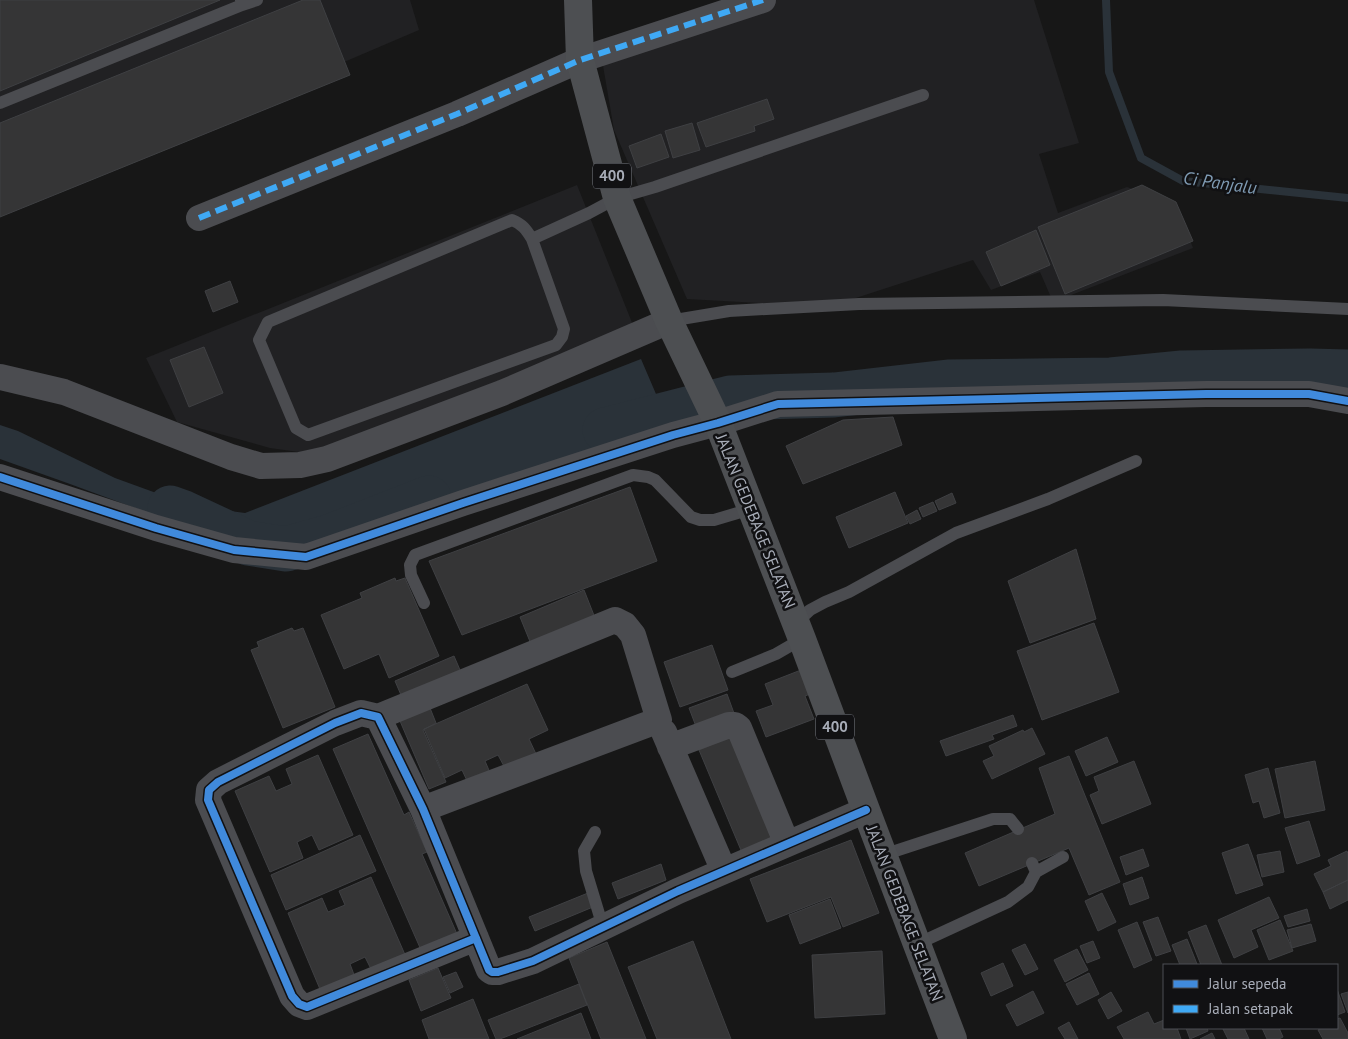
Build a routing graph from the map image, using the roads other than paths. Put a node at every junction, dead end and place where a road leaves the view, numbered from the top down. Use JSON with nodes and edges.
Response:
{"nodes":[{"id":1,"x":257,"y":0,"type":"edge"},
{"id":2,"x":578,"y":0,"type":"edge"},
{"id":3,"x":763,"y":0,"type":"edge"},
{"id":4,"x":242,"y":3,"type":"edge"},
{"id":5,"x":580,"y":60,"type":"junction"},
{"id":6,"x":923,"y":95,"type":"dead end"},
{"id":7,"x":0,"y":103,"type":"edge"},
{"id":8,"x":617,"y":198,"type":"junction"},
{"id":9,"x":199,"y":218,"type":"dead end"},
{"id":10,"x":532,"y":239,"type":"junction"},
{"id":11,"x":1348,"y":309,"type":"edge"},
{"id":12,"x":675,"y":332,"type":"junction"},
{"id":13,"x":0,"y":377,"type":"edge"},
{"id":14,"x":1348,"y":401,"type":"edge"},
{"id":15,"x":715,"y":420,"type":"junction"},
{"id":16,"x":1136,"y":461,"type":"dead end"},
{"id":17,"x":0,"y":477,"type":"edge"},
{"id":18,"x":750,"y":509,"type":"junction"},
{"id":19,"x":424,"y":603,"type":"dead end"},
{"id":20,"x":799,"y":631,"type":"junction"},
{"id":21,"x":732,"y":672,"type":"dead end"},
{"id":22,"x":378,"y":717,"type":"junction"},
{"id":23,"x":659,"y":720,"type":"junction"},
{"id":24,"x":670,"y":747,"type":"junction"},
{"id":25,"x":423,"y":809,"type":"junction"},
{"id":26,"x":866,"y":810,"type":"junction"},
{"id":27,"x":1018,"y":829,"type":"dead end"},
{"id":28,"x":595,"y":832,"type":"dead end"},
{"id":29,"x":787,"y":844,"type":"junction"},
{"id":30,"x":883,"y":855,"type":"junction"},
{"id":31,"x":1063,"y":857,"type":"dead end"},
{"id":32,"x":724,"y":871,"type":"junction"},
{"id":33,"x":603,"y":927,"type":"junction"},
{"id":34,"x":476,"y":938,"type":"junction"},
{"id":35,"x":917,"y":944,"type":"junction"},
{"id":36,"x":953,"y":1039,"type":"edge"}],
"edges":[{"from":1,"to":4,"type":"lane"},
{"from":2,"to":5,"type":"main road","name":"JALAN GEDEBAGE SELATAN","number":"400"},
{"from":3,"to":5,"type":"street"},
{"from":4,"to":7,"type":"lane"},
{"from":5,"to":8,"type":"main road","name":"JALAN GEDEBAGE SELATAN","number":"400"},
{"from":5,"to":9,"type":"street"},
{"from":6,"to":8,"type":"lane"},
{"from":8,"to":10,"type":"lane"},
{"from":8,"to":12,"type":"main road","name":"JALAN GEDEBAGE SELATAN","number":"400"},
{"from":10,"to":10,"type":"lane"},
{"from":11,"to":12,"type":"lane"},
{"from":12,"to":13,"type":"street"},
{"from":12,"to":15,"type":"main road","name":"JALAN GEDEBAGE SELATAN","number":"400"},
{"from":14,"to":15,"type":"street"},
{"from":15,"to":17,"type":"street"},
{"from":15,"to":18,"type":"main road","name":"JALAN GEDEBAGE SELATAN","number":"400"},
{"from":16,"to":20,"type":"lane"},
{"from":18,"to":19,"type":"lane"},
{"from":18,"to":20,"type":"main road","name":"JALAN GEDEBAGE SELATAN","number":"400"},
{"from":20,"to":21,"type":"lane"},
{"from":20,"to":26,"type":"main road","name":"JALAN GEDEBAGE SELATAN","number":"400"},
{"from":22,"to":23,"type":"street"},
{"from":22,"to":25,"type":"street"},
{"from":22,"to":34,"type":"street"},
{"from":23,"to":24,"type":"street"},
{"from":23,"to":25,"type":"street"},
{"from":24,"to":29,"type":"street"},
{"from":24,"to":32,"type":"street"},
{"from":25,"to":34,"type":"street"},
{"from":26,"to":29,"type":"street"},
{"from":26,"to":30,"type":"main road","name":"JALAN GEDEBAGE SELATAN","number":"400"},
{"from":27,"to":30,"type":"lane"},
{"from":28,"to":33,"type":"lane"},
{"from":29,"to":32,"type":"street"},
{"from":30,"to":35,"type":"main road","name":"JALAN GEDEBAGE SELATAN","number":"400"},
{"from":31,"to":35,"type":"lane"},
{"from":32,"to":33,"type":"street"},
{"from":33,"to":34,"type":"street"},
{"from":35,"to":36,"type":"main road","name":"JALAN GEDEBAGE SELATAN","number":"400"}]}
